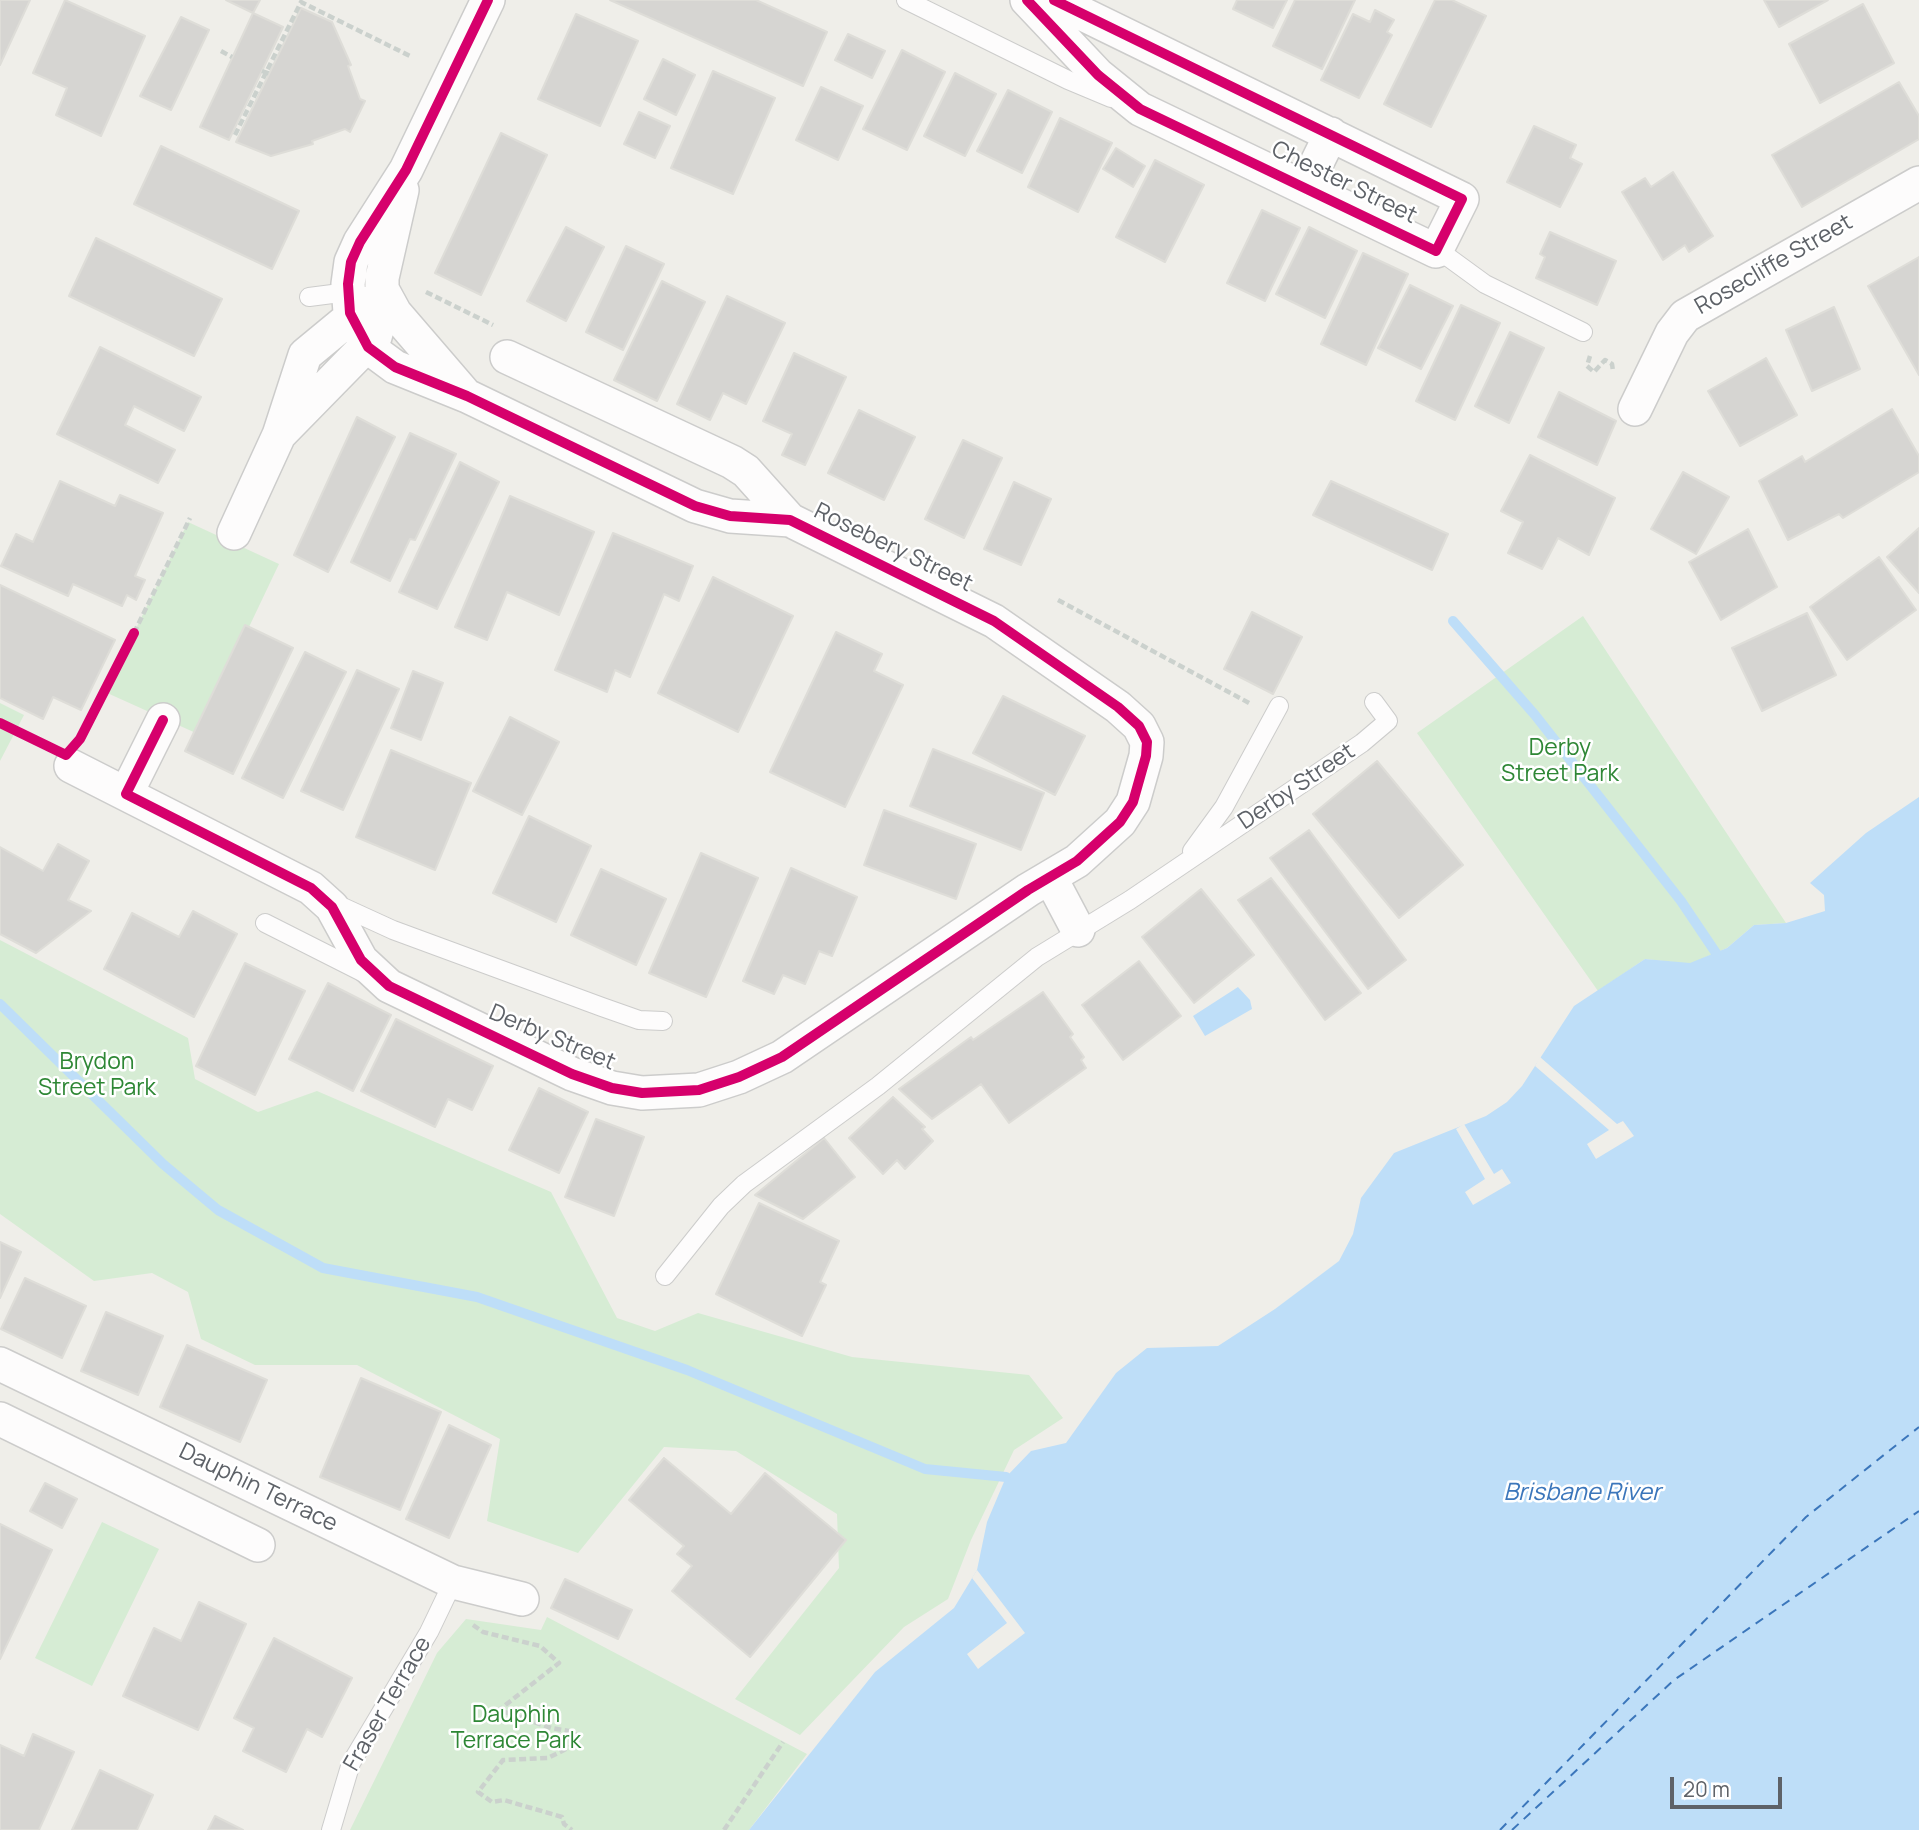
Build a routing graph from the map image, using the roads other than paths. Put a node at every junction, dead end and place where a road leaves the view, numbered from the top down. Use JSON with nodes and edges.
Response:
{"nodes":[{"id":1,"x":488,"y":0,"type":"edge"},
{"id":2,"x":906,"y":0,"type":"edge"},
{"id":3,"x":1027,"y":0,"type":"edge"},
{"id":4,"x":1054,"y":0,"type":"edge"},
{"id":5,"x":1140,"y":109,"type":"junction"},
{"id":6,"x":1331,"y":134,"type":"junction"},
{"id":7,"x":406,"y":170,"type":"junction"},
{"id":8,"x":1919,"y":183,"type":"edge"},
{"id":9,"x":1305,"y":187,"type":"junction"},
{"id":10,"x":1437,"y":249,"type":"junction"},
{"id":11,"x":383,"y":291,"type":"junction"},
{"id":12,"x":309,"y":297,"type":"dead end"},
{"id":13,"x":349,"y":304,"type":"junction"},
{"id":14,"x":1583,"y":332,"type":"dead end"},
{"id":15,"x":502,"y":342,"type":"road end"},
{"id":16,"x":368,"y":347,"type":"junction"},
{"id":17,"x":467,"y":396,"type":"junction"},
{"id":18,"x":1637,"y":405,"type":"road end"},
{"id":19,"x":279,"y":435,"type":"junction"},
{"id":20,"x":790,"y":520,"type":"junction"},
{"id":21,"x":234,"y":533,"type":"dead end"},
{"id":22,"x":1374,"y":702,"type":"dead end"},
{"id":23,"x":1276,"y":711,"type":"road end"},
{"id":24,"x":163,"y":720,"type":"dead end"},
{"id":25,"x":1145,"y":737,"type":"joint"},
{"id":26,"x":71,"y":766,"type":"dead end"},
{"id":27,"x":126,"y":794,"type":"junction"},
{"id":28,"x":1183,"y":862,"type":"junction"},
{"id":29,"x":1050,"y":877,"type":"junction"},
{"id":30,"x":321,"y":896,"type":"junction"},
{"id":31,"x":265,"y":923,"type":"dead end"},
{"id":32,"x":1078,"y":930,"type":"junction"},
{"id":33,"x":389,"y":986,"type":"junction"},
{"id":34,"x":663,"y":1021,"type":"dead end"},
{"id":35,"x":665,"y":1276,"type":"dead end"},
{"id":36,"x":0,"y":1364,"type":"edge"},
{"id":37,"x":0,"y":1419,"type":"edge"},
{"id":38,"x":258,"y":1545,"type":"dead end"},
{"id":39,"x":453,"y":1582,"type":"junction"},
{"id":40,"x":522,"y":1599,"type":"dead end"},
{"id":41,"x":331,"y":1830,"type":"edge"}],
"edges":[{"from":1,"to":7,"type":"street"},
{"from":2,"to":5,"type":"lane","name":"Chester Street"},
{"from":3,"to":5,"type":"street","name":"Chester Street"},
{"from":4,"to":6,"type":"street","name":"Chester Street"},
{"from":5,"to":9,"type":"street","name":"Chester Street"},
{"from":6,"to":9,"type":"street","name":"Chester Street"},
{"from":6,"to":10,"type":"street","name":"Chester Street"},
{"from":7,"to":11,"type":"street"},
{"from":7,"to":13,"type":"street"},
{"from":8,"to":18,"type":"street","name":"Rosecliffe Street"},
{"from":9,"to":10,"type":"street","name":"Chester Street"},
{"from":10,"to":14,"type":"lane","name":"Chester Street"},
{"from":11,"to":13,"type":"street"},
{"from":11,"to":16,"type":"street"},
{"from":11,"to":17,"type":"street","name":"Rosebery Street"},
{"from":12,"to":13,"type":"lane"},
{"from":13,"to":16,"type":"street"},
{"from":13,"to":19,"type":"street"},
{"from":15,"to":20,"type":"street","name":"Rosebery Street"},
{"from":16,"to":17,"type":"street","name":"Rosebery Street"},
{"from":16,"to":19,"type":"street"},
{"from":17,"to":20,"type":"street","name":"Rosebery Street"},
{"from":19,"to":21,"type":"street"},
{"from":20,"to":25,"type":"street","name":"Rosebery Street"},
{"from":22,"to":28,"type":"lane","name":"Derby Street"},
{"from":23,"to":28,"type":"lane","name":"Derby Street"},
{"from":24,"to":27,"type":"street"},
{"from":25,"to":29,"type":"street","name":"Derby Street"},
{"from":26,"to":27,"type":"street","name":"Derby Street"},
{"from":27,"to":30,"type":"street","name":"Derby Street"},
{"from":28,"to":32,"type":"lane","name":"Derby Street"},
{"from":29,"to":32,"type":"street"},
{"from":29,"to":33,"type":"street","name":"Derby Street"},
{"from":30,"to":33,"type":"street","name":"Derby Street"},
{"from":30,"to":34,"type":"lane","name":"Derby Street"},
{"from":31,"to":33,"type":"lane"},
{"from":32,"to":35,"type":"lane","name":"Derby Street"},
{"from":36,"to":39,"type":"street","name":"Dauphin Terrace"},
{"from":37,"to":38,"type":"street"},
{"from":39,"to":40,"type":"street","name":"Dauphin Terrace"},
{"from":39,"to":41,"type":"lane","name":"Fraser Terrace"}]}
